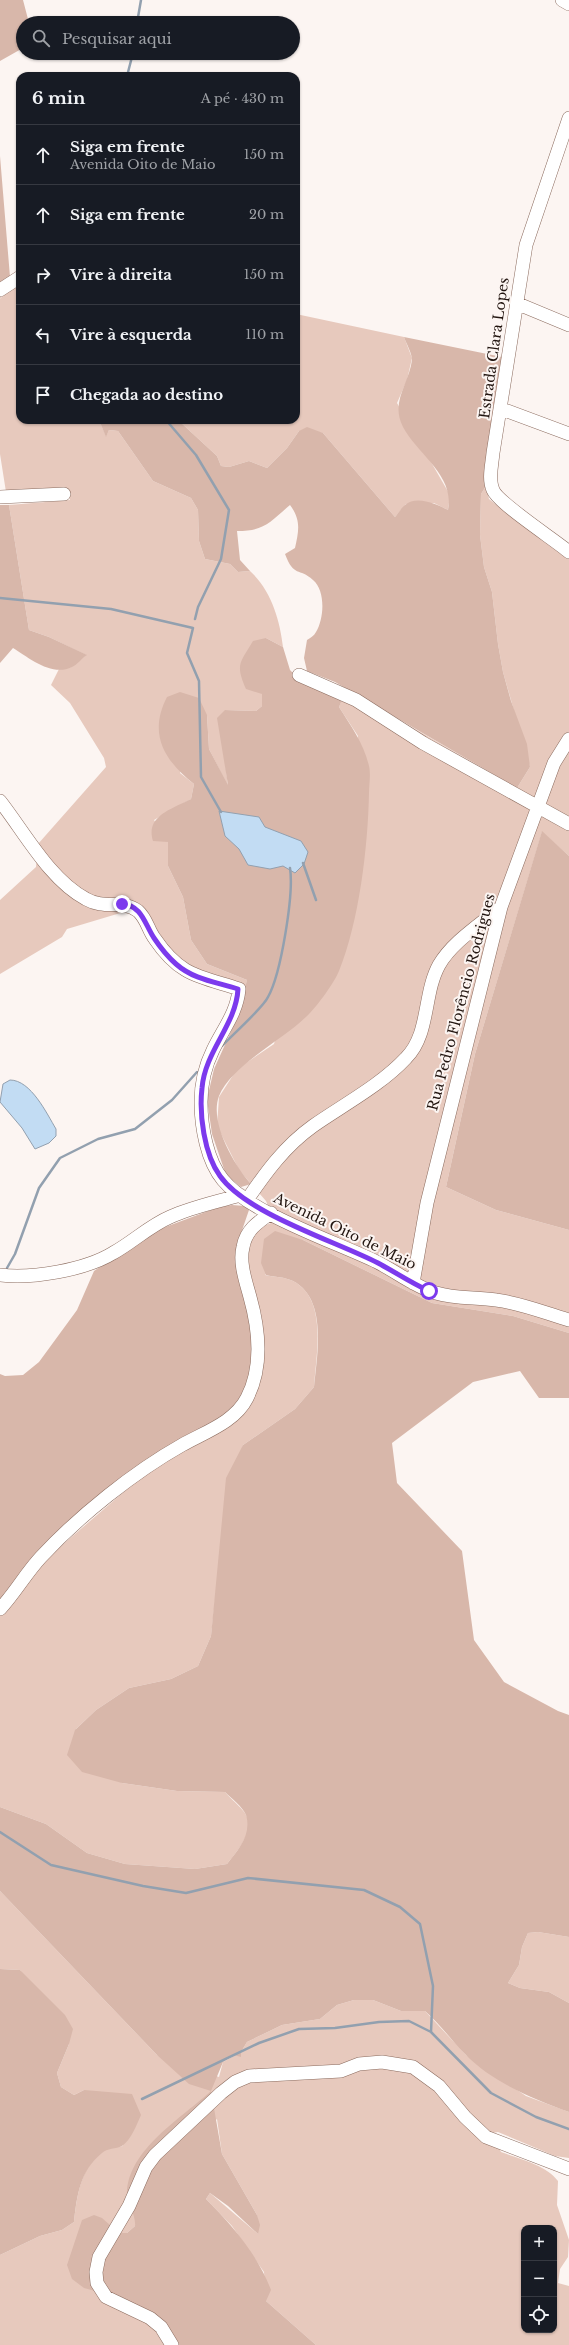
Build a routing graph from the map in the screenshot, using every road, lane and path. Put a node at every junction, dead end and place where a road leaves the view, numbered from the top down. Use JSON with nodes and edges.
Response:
{"nodes":[{"id":1,"x":562,"y":0,"type":"edge"},
{"id":2,"x":569,"y":4,"type":"edge"},
{"id":3,"x":569,"y":118,"type":"edge"},
{"id":4,"x":16,"y":280,"type":"edge"},
{"id":5,"x":0,"y":290,"type":"edge"},
{"id":6,"x":516,"y":303,"type":"junction"},
{"id":7,"x":569,"y":325,"type":"edge"},
{"id":8,"x":502,"y":409,"type":"junction"},
{"id":9,"x":569,"y":434,"type":"edge"},
{"id":10,"x":64,"y":494,"type":"dead end"},
{"id":11,"x":0,"y":497,"type":"edge"},
{"id":12,"x":569,"y":552,"type":"edge"},
{"id":13,"x":299,"y":675,"type":"dead end"},
{"id":14,"x":569,"y":739,"type":"edge"},
{"id":15,"x":0,"y":801,"type":"edge"},
{"id":16,"x":539,"y":808,"type":"junction"},
{"id":17,"x":569,"y":824,"type":"edge"},
{"id":18,"x":501,"y":907,"type":"junction"},
{"id":19,"x":243,"y":1198,"type":"junction"},
{"id":20,"x":271,"y":1213,"type":"junction"},
{"id":21,"x":0,"y":1274,"type":"edge"},
{"id":22,"x":413,"y":1283,"type":"junction"},
{"id":23,"x":569,"y":1320,"type":"edge"},
{"id":24,"x":0,"y":1609,"type":"edge"},
{"id":25,"x":569,"y":2169,"type":"edge"},
{"id":26,"x":172,"y":2345,"type":"edge"}],
"edges":[{"from":1,"to":2,"type":"street"},
{"from":3,"to":6,"type":"street","name":"Estrada Clara Lopes"},
{"from":4,"to":5,"type":"street"},
{"from":6,"to":7,"type":"street"},
{"from":6,"to":8,"type":"street","name":"Estrada Clara Lopes"},
{"from":8,"to":9,"type":"street"},
{"from":8,"to":12,"type":"street","name":"Estrada Clara Lopes"},
{"from":10,"to":11,"type":"street"},
{"from":13,"to":16,"type":"street"},
{"from":14,"to":16,"type":"street","name":"Rua Pedro Florêncio Rodrigues"},
{"from":15,"to":19,"type":"street","name":"Avenida Oito de Maio"},
{"from":16,"to":17,"type":"street"},
{"from":16,"to":18,"type":"street","name":"Rua Pedro Florêncio Rodrigues"},
{"from":18,"to":19,"type":"street"},
{"from":18,"to":22,"type":"street","name":"Rua Pedro Florêncio Rodrigues"},
{"from":19,"to":20,"type":"street","name":"Avenida Oito de Maio"},
{"from":19,"to":21,"type":"street"},
{"from":20,"to":22,"type":"street","name":"Avenida Oito de Maio"},
{"from":20,"to":24,"type":"street"},
{"from":22,"to":23,"type":"street","name":"Avenida Oito de Maio"},
{"from":25,"to":26,"type":"street"}]}
